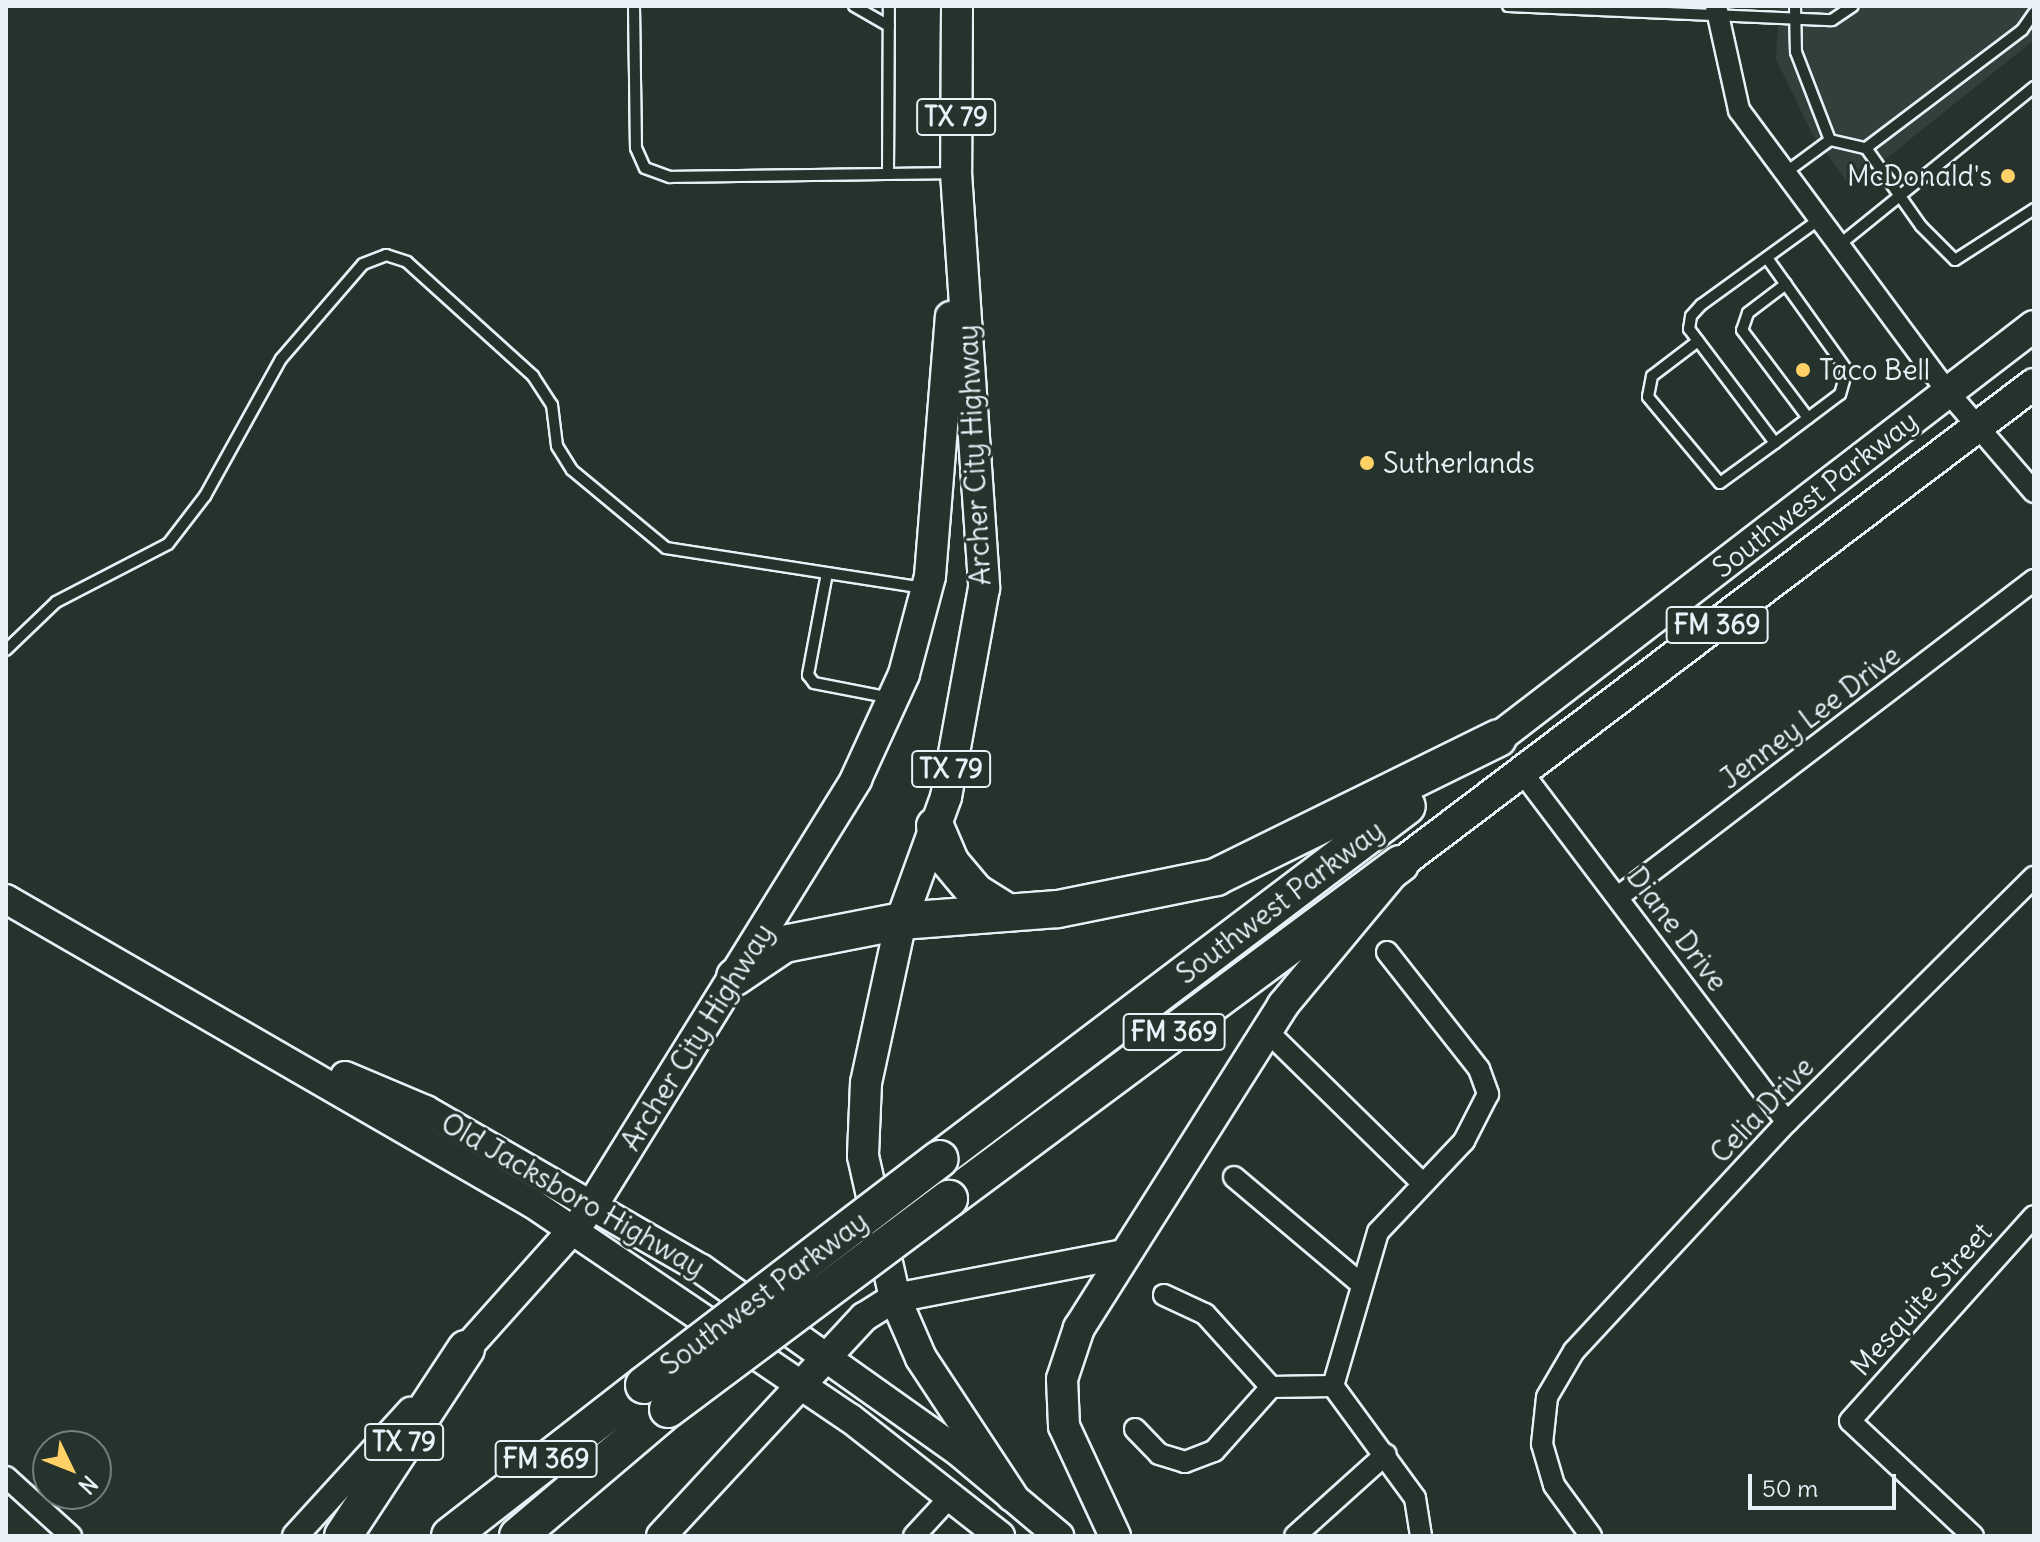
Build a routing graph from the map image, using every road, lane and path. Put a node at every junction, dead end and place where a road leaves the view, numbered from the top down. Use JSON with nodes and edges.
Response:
{"nodes":[{"id":1,"x":634,"y":6,"type":"edge"},
{"id":2,"x":854,"y":6,"type":"edge"},
{"id":3,"x":889,"y":6,"type":"edge"},
{"id":4,"x":957,"y":6,"type":"edge"},
{"id":5,"x":1508,"y":6,"type":"edge"},
{"id":6,"x":1853,"y":6,"type":"edge"},
{"id":7,"x":1716,"y":8,"type":"edge"},
{"id":8,"x":1794,"y":11,"type":"edge"},
{"id":9,"x":2034,"y":13,"type":"edge"},
{"id":10,"x":889,"y":26,"type":"junction"},
{"id":11,"x":2034,"y":87,"type":"edge"},
{"id":12,"x":1830,"y":140,"type":"junction"},
{"id":13,"x":1866,"y":148,"type":"junction"},
{"id":14,"x":956,"y":173,"type":"junction"},
{"id":15,"x":1785,"y":173,"type":"junction"},
{"id":16,"x":888,"y":174,"type":"junction"},
{"id":17,"x":1902,"y":193,"type":"junction"},
{"id":18,"x":2034,"y":209,"type":"edge"},
{"id":19,"x":1820,"y":219,"type":"junction"},
{"id":20,"x":959,"y":228,"type":"junction"},
{"id":21,"x":1839,"y":245,"type":"junction"},
{"id":22,"x":1767,"y":258,"type":"junction"},
{"id":23,"x":1786,"y":284,"type":"junction"},
{"id":24,"x":2034,"y":326,"type":"edge"},
{"id":25,"x":1698,"y":341,"type":"junction"},
{"id":26,"x":2034,"y":384,"type":"edge"},
{"id":27,"x":1948,"y":392,"type":"junction"},
{"id":28,"x":1808,"y":418,"type":"junction"},
{"id":29,"x":1977,"y":428,"type":"junction"},
{"id":30,"x":1775,"y":443,"type":"junction"},
{"id":31,"x":2034,"y":492,"type":"edge"},
{"id":32,"x":827,"y":573,"type":"junction"},
{"id":33,"x":1709,"y":575,"type":"junction"},
{"id":34,"x":2034,"y":580,"type":"edge"},
{"id":35,"x":926,"y":588,"type":"junction"},
{"id":36,"x":1735,"y":612,"type":"junction"},
{"id":37,"x":6,"y":650,"type":"edge"},
{"id":38,"x":893,"y":698,"type":"junction"},
{"id":39,"x":1498,"y":738,"type":"junction"},
{"id":40,"x":1522,"y":772,"type":"junction"},
{"id":41,"x":935,"y":826,"type":"junction"},
{"id":42,"x":1400,"y":864,"type":"junction"},
{"id":43,"x":2034,"y":877,"type":"edge"},
{"id":44,"x":1618,"y":897,"type":"junction"},
{"id":45,"x":6,"y":899,"type":"edge"},
{"id":46,"x":1008,"y":913,"type":"junction"},
{"id":47,"x":901,"y":921,"type":"junction"},
{"id":48,"x":1387,"y":952,"type":"dead end"},
{"id":49,"x":735,"y":977,"type":"junction"},
{"id":50,"x":1267,"y":1031,"type":"junction"},
{"id":51,"x":256,"y":1038,"type":"junction"},
{"id":52,"x":1787,"y":1122,"type":"junction"},
{"id":53,"x":1234,"y":1177,"type":"dead end"},
{"id":54,"x":1422,"y":1183,"type":"junction"},
{"id":55,"x":593,"y":1204,"type":"junction"},
{"id":56,"x":2034,"y":1216,"type":"edge"},
{"id":57,"x":573,"y":1230,"type":"junction"},
{"id":58,"x":1124,"y":1254,"type":"junction"},
{"id":59,"x":1361,"y":1284,"type":"junction"},
{"id":60,"x":1164,"y":1295,"type":"dead end"},
{"id":61,"x":895,"y":1298,"type":"junction"},
{"id":62,"x":466,"y":1349,"type":"junction"},
{"id":63,"x":828,"y":1357,"type":"junction"},
{"id":64,"x":803,"y":1385,"type":"junction"},
{"id":65,"x":1333,"y":1386,"type":"junction"},
{"id":66,"x":1271,"y":1387,"type":"junction"},
{"id":67,"x":656,"y":1397,"type":"junction"},
{"id":68,"x":1135,"y":1429,"type":"dead end"},
{"id":69,"x":1386,"y":1454,"type":"junction"},
{"id":70,"x":6,"y":1477,"type":"edge"},
{"id":71,"x":1012,"y":1496,"type":"junction"},
{"id":72,"x":950,"y":1497,"type":"junction"},
{"id":73,"x":71,"y":1536,"type":"edge"},
{"id":74,"x":295,"y":1536,"type":"edge"},
{"id":75,"x":343,"y":1536,"type":"edge"},
{"id":76,"x":450,"y":1536,"type":"edge"},
{"id":77,"x":518,"y":1536,"type":"edge"},
{"id":78,"x":661,"y":1536,"type":"edge"},
{"id":79,"x":914,"y":1536,"type":"edge"},
{"id":80,"x":1000,"y":1536,"type":"edge"},
{"id":81,"x":1059,"y":1536,"type":"edge"},
{"id":82,"x":1115,"y":1536,"type":"edge"},
{"id":83,"x":1295,"y":1536,"type":"edge"},
{"id":84,"x":1421,"y":1536,"type":"edge"},
{"id":85,"x":1591,"y":1536,"type":"edge"},
{"id":86,"x":1973,"y":1536,"type":"edge"}],
"edges":[{"from":1,"to":16,"type":"lane"},
{"from":2,"to":10,"type":"lane"},
{"from":3,"to":10,"type":"lane"},
{"from":4,"to":14,"type":"main road","name":"Archer City Highway","number":"TX 79"},
{"from":5,"to":7,"type":"lane"},
{"from":6,"to":8,"type":"lane"},
{"from":7,"to":8,"type":"lane"},
{"from":7,"to":15,"type":"street"},
{"from":8,"to":12,"type":"lane"},
{"from":9,"to":13,"type":"lane"},
{"from":10,"to":16,"type":"lane"},
{"from":11,"to":17,"type":"lane"},
{"from":12,"to":13,"type":"lane"},
{"from":12,"to":15,"type":"lane"},
{"from":13,"to":17,"type":"lane"},
{"from":14,"to":16,"type":"lane"},
{"from":14,"to":20,"type":"main road","name":"Archer City Highway","number":"TX 79"},
{"from":15,"to":19,"type":"street"},
{"from":17,"to":18,"type":"lane"},
{"from":17,"to":21,"type":"lane"},
{"from":19,"to":21,"type":"street"},
{"from":19,"to":22,"type":"lane"},
{"from":20,"to":35,"type":"main road","name":"Archer City Highway","number":"TX 79"},
{"from":20,"to":41,"type":"main road","name":"Archer City Highway","number":"TX 79"},
{"from":21,"to":27,"type":"street"},
{"from":22,"to":23,"type":"lane"},
{"from":22,"to":25,"type":"lane"},
{"from":23,"to":28,"type":"lane"},
{"from":23,"to":28,"type":"lane"},
{"from":24,"to":27,"type":"main road","name":"Southwest Parkway","number":"FM 369"},
{"from":25,"to":30,"type":"lane"},
{"from":25,"to":30,"type":"lane"},
{"from":26,"to":29,"type":"main road","name":"Southwest Parkway","number":"FM 369"},
{"from":27,"to":29,"type":"street"},
{"from":27,"to":33,"type":"main road","name":"Southwest Parkway","number":"FM 369"},
{"from":28,"to":30,"type":"lane"},
{"from":29,"to":31,"type":"street"},
{"from":29,"to":36,"type":"main road","name":"Southwest Parkway","number":"FM 369"},
{"from":32,"to":35,"type":"lane"},
{"from":32,"to":37,"type":"lane"},
{"from":32,"to":38,"type":"lane"},
{"from":33,"to":36,"type":"main road"},
{"from":33,"to":39,"type":"main road","name":"Southwest Parkway","number":"FM 369"},
{"from":34,"to":44,"type":"street","name":"Jenney Lee Drive"},
{"from":35,"to":38,"type":"main road","name":"Archer City Highway","number":"TX 79"},
{"from":36,"to":40,"type":"main road","name":"Southwest Parkway","number":"FM 369"},
{"from":38,"to":49,"type":"main road","name":"Archer City Highway","number":"TX 79"},
{"from":39,"to":46,"type":"highway"},
{"from":39,"to":67,"type":"highway","name":"Southwest Parkway","number":"FM 369","bridge":true},
{"from":40,"to":42,"type":"main road","name":"Southwest Parkway","number":"FM 369"},
{"from":40,"to":44,"type":"street","name":"Diane Drive"},
{"from":41,"to":46,"type":"highway"},
{"from":41,"to":47,"type":"main road","name":"Archer City Highway","number":"TX 79"},
{"from":42,"to":50,"type":"main road"},
{"from":42,"to":67,"type":"highway","name":"Southwest Parkway","number":"FM 369","bridge":true},
{"from":43,"to":52,"type":"street","name":"Celia Drive"},
{"from":44,"to":52,"type":"street","name":"Diane Drive"},
{"from":45,"to":51,"type":"main road","name":"Old Jacksboro Highway"},
{"from":46,"to":47,"type":"highway"},
{"from":47,"to":49,"type":"highway"},
{"from":47,"to":61,"type":"main road","name":"Archer City Highway","number":"TX 79"},
{"from":48,"to":54,"type":"street"},
{"from":49,"to":55,"type":"main road","name":"Archer City Highway","number":"TX 79"},
{"from":50,"to":54,"type":"street"},
{"from":50,"to":58,"type":"main road"},
{"from":51,"to":55,"type":"main road","name":"Old Jacksboro Highway"},
{"from":51,"to":57,"type":"main road","name":"Old Jacksboro Highway"},
{"from":52,"to":85,"type":"street","name":"Celia Drive"},
{"from":53,"to":59,"type":"street"},
{"from":54,"to":59,"type":"street"},
{"from":55,"to":57,"type":"main road","number":"TX 79"},
{"from":55,"to":63,"type":"main road","name":"Old Jacksboro Highway"},
{"from":56,"to":86,"type":"street","name":"Mesquite Street"},
{"from":57,"to":62,"type":"main road","number":"TX 79"},
{"from":57,"to":64,"type":"main road","name":"Old Jacksboro Highway"},
{"from":58,"to":61,"type":"main road"},
{"from":58,"to":82,"type":"main road"},
{"from":59,"to":65,"type":"street"},
{"from":60,"to":66,"type":"street"},
{"from":61,"to":63,"type":"main road"},
{"from":61,"to":71,"type":"main road","name":"Archer City Highway","number":"TX 79"},
{"from":62,"to":74,"type":"street"},
{"from":62,"to":75,"type":"highway","number":"TX 79"},
{"from":63,"to":64,"type":"main road"},
{"from":63,"to":71,"type":"main road","name":"Old Jacksboro Highway"},
{"from":64,"to":72,"type":"main road","name":"Old Jacksboro Highway"},
{"from":64,"to":78,"type":"main road"},
{"from":65,"to":66,"type":"street"},
{"from":65,"to":69,"type":"street"},
{"from":66,"to":68,"type":"street"},
{"from":67,"to":76,"type":"highway","name":"Southwest Parkway","number":"FM 369"},
{"from":67,"to":77,"type":"highway","name":"Southwest Parkway","number":"FM 369"},
{"from":69,"to":83,"type":"street"},
{"from":69,"to":84,"type":"street"},
{"from":70,"to":73,"type":"street"},
{"from":71,"to":81,"type":"main road","name":"Old Jacksboro Highway"},
{"from":72,"to":79,"type":"street"},
{"from":72,"to":80,"type":"main road","name":"Old Jacksboro Highway"}]}
